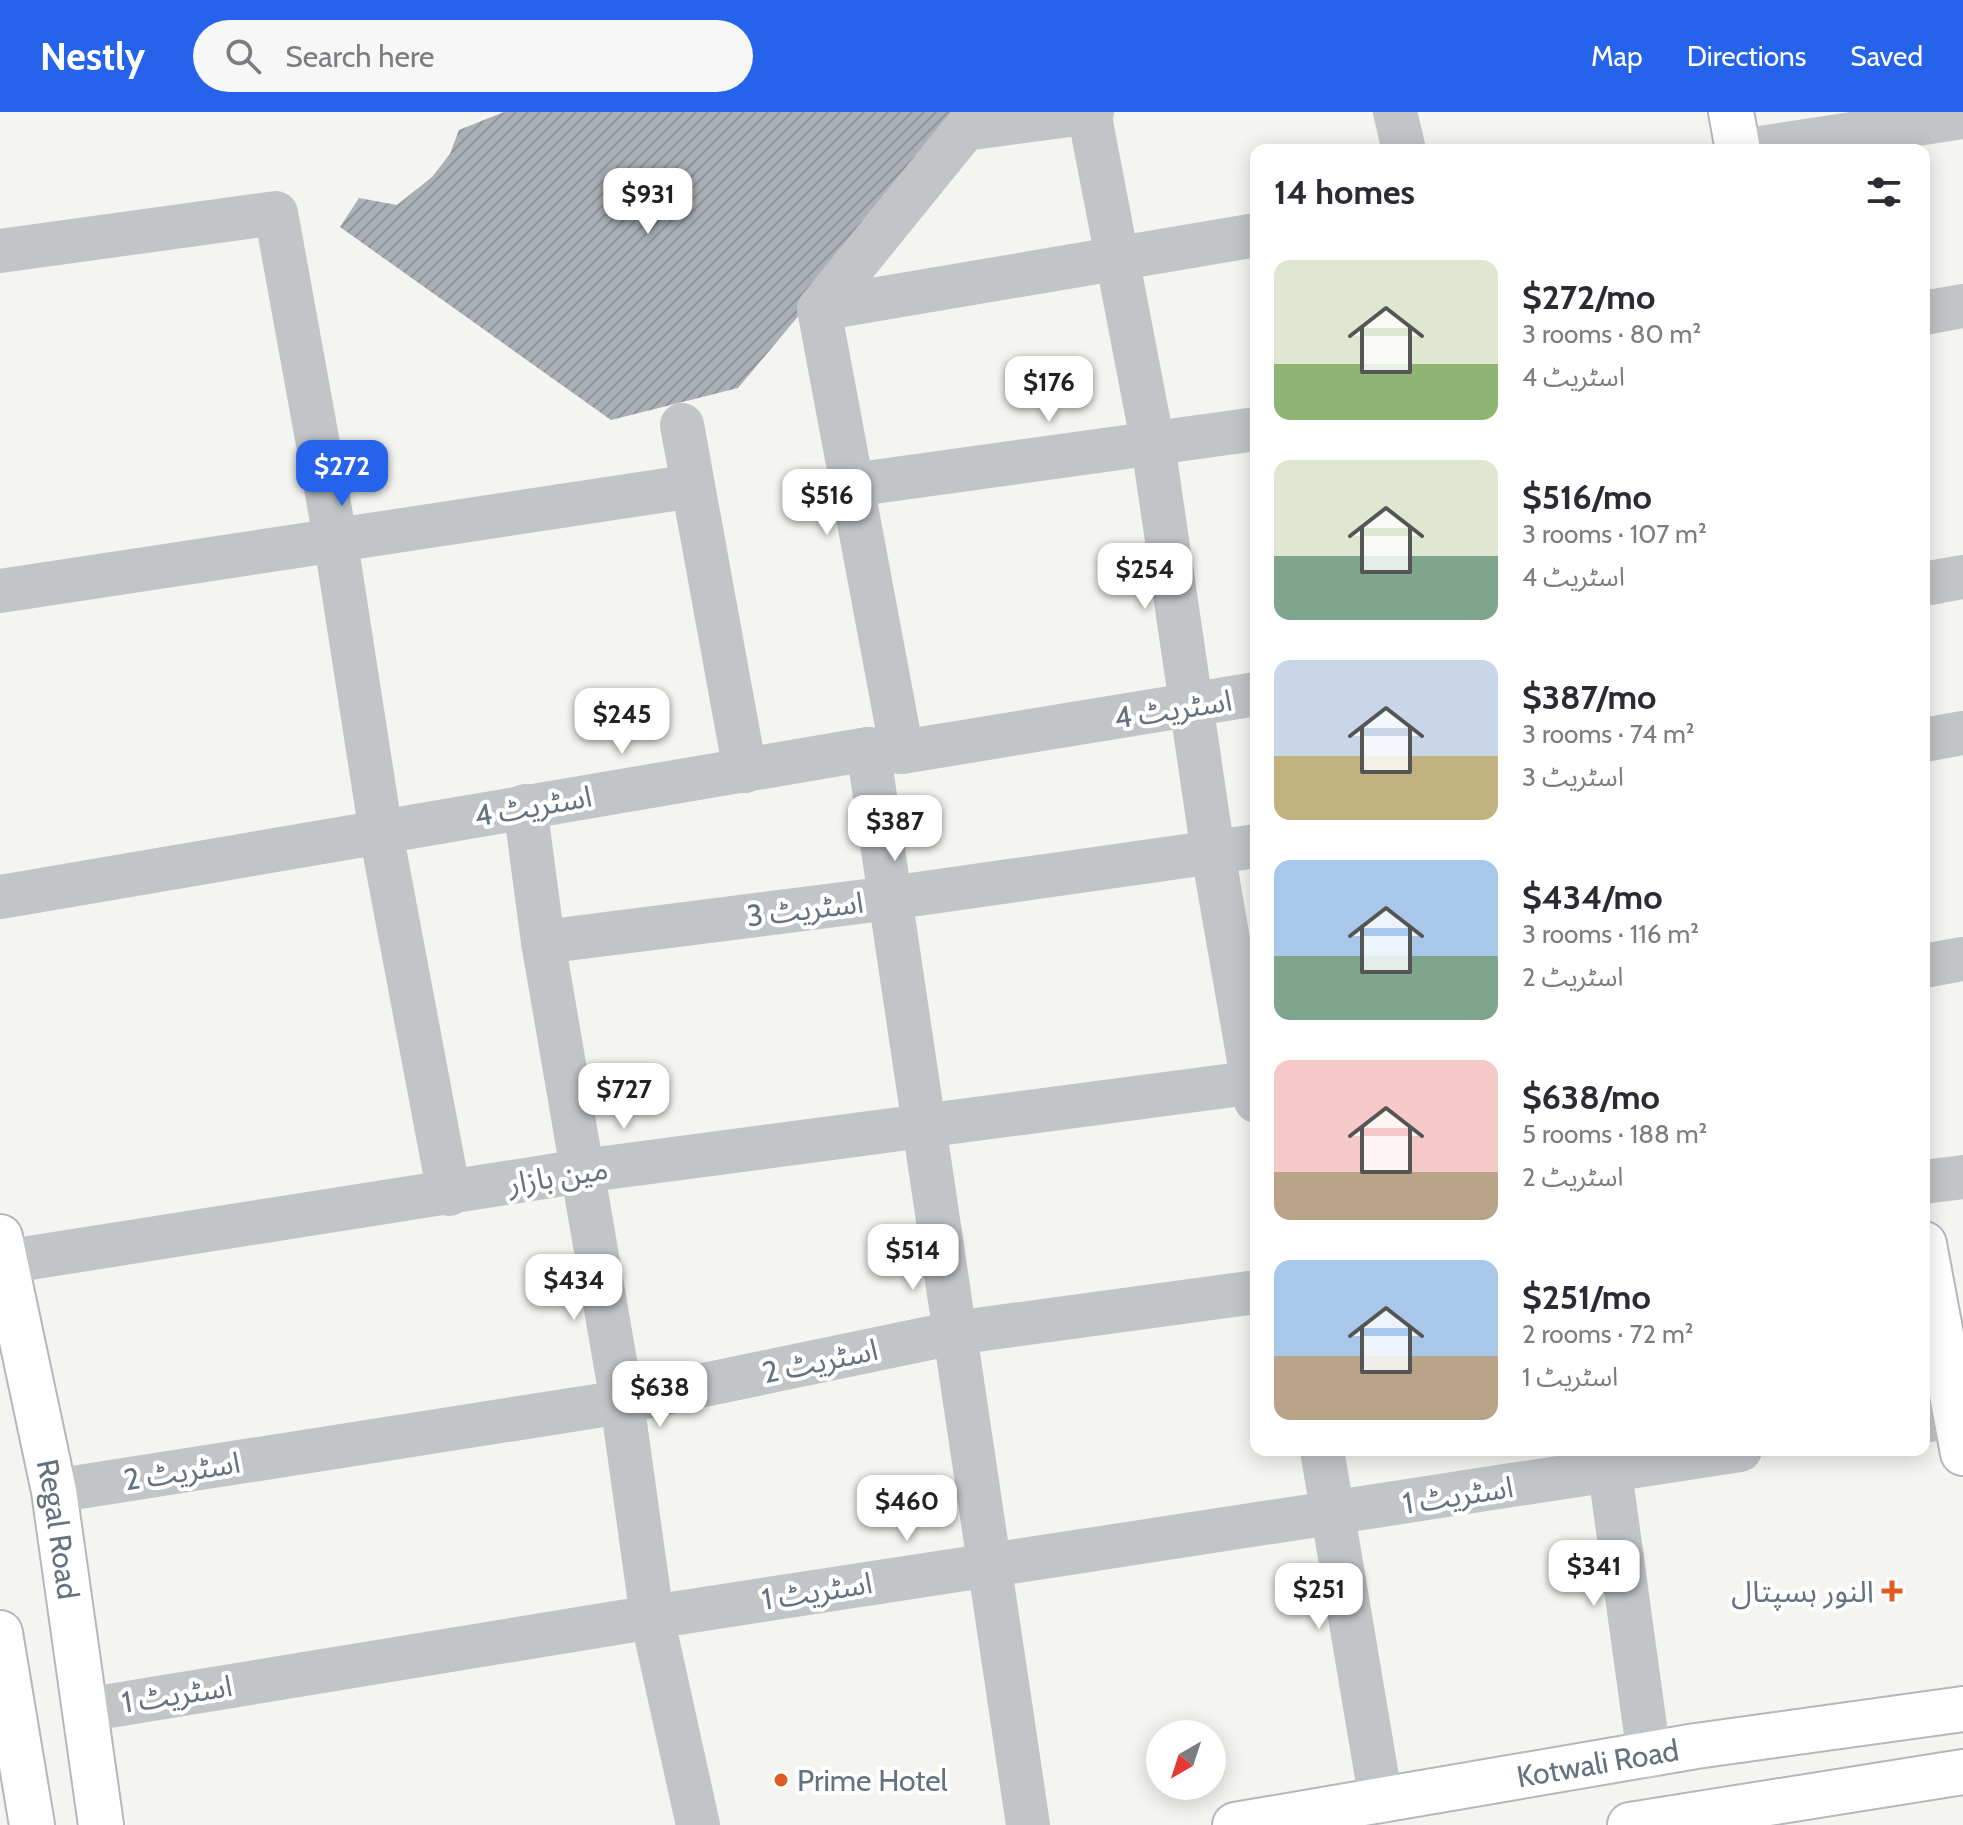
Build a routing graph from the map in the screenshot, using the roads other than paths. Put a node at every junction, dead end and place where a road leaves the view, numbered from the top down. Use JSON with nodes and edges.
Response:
{"nodes":[{"id":1,"x":1090,"y":112,"type":"edge"},
{"id":2,"x":1395,"y":112,"type":"edge"},
{"id":3,"x":1731,"y":112,"type":"edge"},
{"id":4,"x":1963,"y":117,"type":"edge"},
{"id":5,"x":1403,"y":144,"type":"edge"},
{"id":6,"x":1737,"y":144,"type":"edge"},
{"id":7,"x":1786,"y":144,"type":"edge"},
{"id":8,"x":1250,"y":236,"type":"edge"},
{"id":9,"x":0,"y":251,"type":"edge"},
{"id":10,"x":1119,"y":259,"type":"junction"},
{"id":11,"x":1963,"y":306,"type":"edge"},
{"id":12,"x":819,"y":309,"type":"junction"},
{"id":13,"x":1930,"y":312,"type":"edge"},
{"id":14,"x":682,"y":425,"type":"dead end"},
{"id":15,"x":1250,"y":430,"type":"edge"},
{"id":16,"x":1153,"y":445,"type":"junction"},
{"id":17,"x":852,"y":485,"type":"junction"},
{"id":18,"x":693,"y":486,"type":"junction"},
{"id":19,"x":336,"y":543,"type":"junction"},
{"id":20,"x":1963,"y":577,"type":"edge"},
{"id":21,"x":1930,"y":583,"type":"edge"},
{"id":22,"x":0,"y":591,"type":"edge"},
{"id":23,"x":1250,"y":695,"type":"edge"},
{"id":24,"x":1193,"y":706,"type":"junction"},
{"id":25,"x":1963,"y":733,"type":"edge"},
{"id":26,"x":1930,"y":739,"type":"edge"},
{"id":27,"x":885,"y":750,"type":"junction"},
{"id":28,"x":745,"y":771,"type":"junction"},
{"id":29,"x":525,"y":806,"type":"junction"},
{"id":30,"x":381,"y":833,"type":"junction"},
{"id":31,"x":1250,"y":847,"type":"edge"},
{"id":32,"x":1213,"y":853,"type":"junction"},
{"id":33,"x":0,"y":897,"type":"edge"},
{"id":34,"x":890,"y":898,"type":"junction"},
{"id":35,"x":543,"y":942,"type":"junction"},
{"id":36,"x":1963,"y":959,"type":"edge"},
{"id":37,"x":1930,"y":965,"type":"edge"},
{"id":38,"x":1250,"y":1060,"type":"edge"},
{"id":39,"x":1250,"y":1089,"type":"edge"},
{"id":40,"x":923,"y":1126,"type":"junction"},
{"id":41,"x":582,"y":1171,"type":"junction"},
{"id":42,"x":1963,"y":1177,"type":"edge"},
{"id":43,"x":1930,"y":1181,"type":"edge"},
{"id":44,"x":449,"y":1194,"type":"junction"},
{"id":45,"x":2,"y":1250,"type":"edge"},
{"id":46,"x":1930,"y":1284,"type":"edge"},
{"id":47,"x":1250,"y":1293,"type":"edge"},
{"id":48,"x":954,"y":1333,"type":"junction"},
{"id":49,"x":622,"y":1402,"type":"junction"},
{"id":50,"x":1951,"y":1426,"type":"edge"},
{"id":51,"x":1323,"y":1456,"type":"edge"},
{"id":52,"x":1661,"y":1456,"type":"edge"},
{"id":53,"x":1608,"y":1460,"type":"edge"},
{"id":54,"x":54,"y":1491,"type":"junction"},
{"id":55,"x":1335,"y":1514,"type":"junction"},
{"id":56,"x":988,"y":1565,"type":"junction"},
{"id":57,"x":652,"y":1617,"type":"junction"},
{"id":58,"x":0,"y":1633,"type":"edge"},
{"id":59,"x":1963,"y":1709,"type":"edge"},
{"id":60,"x":85,"y":1710,"type":"junction"},
{"id":61,"x":1649,"y":1756,"type":"junction"},
{"id":62,"x":1963,"y":1772,"type":"edge"},
{"id":63,"x":1381,"y":1801,"type":"junction"},
{"id":64,"x":32,"y":1825,"type":"edge"},
{"id":65,"x":101,"y":1825,"type":"edge"},
{"id":66,"x":698,"y":1825,"type":"edge"},
{"id":67,"x":1028,"y":1825,"type":"edge"},
{"id":68,"x":1235,"y":1825,"type":"edge"},
{"id":69,"x":1630,"y":1825,"type":"edge"}],
"edges":[{"from":1,"to":10,"type":"street"},
{"from":1,"to":12,"type":"street"},
{"from":2,"to":5,"type":"street"},
{"from":3,"to":6,"type":"main road"},
{"from":4,"to":7,"type":"street"},
{"from":8,"to":10,"type":"street"},
{"from":9,"to":19,"type":"street"},
{"from":10,"to":12,"type":"street"},
{"from":10,"to":16,"type":"street"},
{"from":11,"to":13,"type":"street"},
{"from":12,"to":17,"type":"street"},
{"from":14,"to":18,"type":"street"},
{"from":15,"to":16,"type":"street"},
{"from":16,"to":17,"type":"street"},
{"from":16,"to":24,"type":"street"},
{"from":17,"to":27,"type":"street"},
{"from":18,"to":19,"type":"street"},
{"from":18,"to":28,"type":"street"},
{"from":19,"to":22,"type":"street"},
{"from":19,"to":30,"type":"street"},
{"from":20,"to":21,"type":"street"},
{"from":23,"to":24,"type":"street","name":"اسٹریٹ 4"},
{"from":24,"to":27,"type":"street","name":"اسٹریٹ 4"},
{"from":24,"to":32,"type":"street"},
{"from":25,"to":26,"type":"street"},
{"from":27,"to":28,"type":"street","name":"اسٹریٹ 4"},
{"from":27,"to":34,"type":"street"},
{"from":28,"to":29,"type":"street","name":"اسٹریٹ 4"},
{"from":29,"to":30,"type":"street","name":"اسٹریٹ 4"},
{"from":29,"to":35,"type":"street"},
{"from":30,"to":33,"type":"street","name":"اسٹریٹ 4"},
{"from":30,"to":44,"type":"street"},
{"from":31,"to":32,"type":"street","name":"اسٹریٹ 3"},
{"from":32,"to":34,"type":"street","name":"اسٹریٹ 3"},
{"from":32,"to":38,"type":"street"},
{"from":34,"to":35,"type":"street","name":"اسٹریٹ 3"},
{"from":34,"to":40,"type":"street"},
{"from":35,"to":41,"type":"street"},
{"from":36,"to":37,"type":"street"},
{"from":39,"to":40,"type":"street","name":"مین بازار"},
{"from":40,"to":41,"type":"street","name":"مین بازار"},
{"from":40,"to":48,"type":"street"},
{"from":41,"to":44,"type":"street","name":"مین بازار"},
{"from":41,"to":49,"type":"street"},
{"from":42,"to":43,"type":"street"},
{"from":44,"to":45,"type":"street","name":"مین بازار"},
{"from":45,"to":54,"type":"main road","name":"Regal Road"},
{"from":46,"to":50,"type":"main road"},
{"from":47,"to":48,"type":"street","name":"اسٹریٹ 2"},
{"from":48,"to":49,"type":"street","name":"اسٹریٹ 2"},
{"from":48,"to":56,"type":"street"},
{"from":49,"to":54,"type":"street","name":"اسٹریٹ 2"},
{"from":49,"to":57,"type":"street"},
{"from":51,"to":55,"type":"street"},
{"from":52,"to":53,"type":"street","name":"اسٹریٹ 1"},
{"from":53,"to":55,"type":"street","name":"اسٹریٹ 1"},
{"from":53,"to":61,"type":"street"},
{"from":54,"to":60,"type":"main road","name":"Regal Road"},
{"from":55,"to":56,"type":"street","name":"اسٹریٹ 1"},
{"from":55,"to":63,"type":"street"},
{"from":56,"to":57,"type":"street","name":"اسٹریٹ 1"},
{"from":56,"to":67,"type":"street"},
{"from":57,"to":60,"type":"street","name":"اسٹریٹ 1"},
{"from":57,"to":66,"type":"street"},
{"from":58,"to":64,"type":"main road"},
{"from":59,"to":61,"type":"main road","name":"Kotwali Road"},
{"from":60,"to":65,"type":"main road","name":"Regal Road"},
{"from":61,"to":63,"type":"main road","name":"Kotwali Road"},
{"from":62,"to":69,"type":"main road"},
{"from":63,"to":68,"type":"main road","name":"Kotwali Road"}]}
